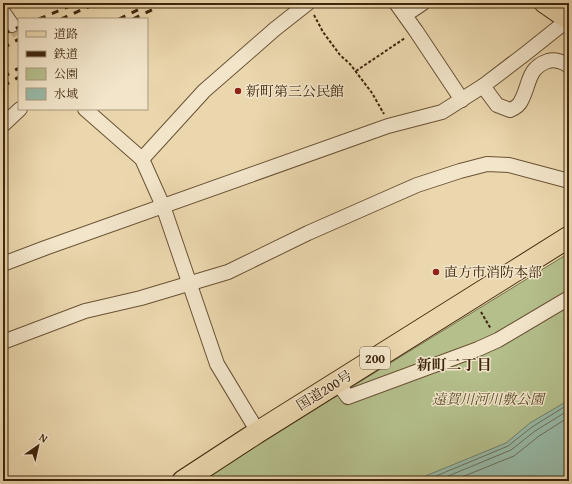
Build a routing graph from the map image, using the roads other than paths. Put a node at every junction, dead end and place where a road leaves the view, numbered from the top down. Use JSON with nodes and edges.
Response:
{"nodes":[{"id":1,"x":308,"y":3,"type":"edge"},
{"id":2,"x":396,"y":3,"type":"edge"},
{"id":3,"x":423,"y":3,"type":"edge"},
{"id":4,"x":543,"y":3,"type":"edge"},
{"id":5,"x":3,"y":12,"type":"edge"},
{"id":6,"x":405,"y":15,"type":"junction"},
{"id":7,"x":569,"y":20,"type":"edge"},
{"id":8,"x":12,"y":24,"type":"tunnel mouth"},
{"id":9,"x":569,"y":66,"type":"edge"},
{"id":10,"x":483,"y":86,"type":"junction"},
{"id":11,"x":462,"y":100,"type":"junction"},
{"id":12,"x":19,"y":110,"type":"edge"},
{"id":13,"x":87,"y":110,"type":"edge"},
{"id":14,"x":3,"y":125,"type":"edge"},
{"id":15,"x":142,"y":159,"type":"junction"},
{"id":16,"x":569,"y":181,"type":"edge"},
{"id":17,"x":163,"y":206,"type":"junction"},
{"id":18,"x":569,"y":237,"type":"edge"},
{"id":19,"x":3,"y":264,"type":"edge"},
{"id":20,"x":190,"y":283,"type":"junction"},
{"id":21,"x":569,"y":298,"type":"edge"},
{"id":22,"x":3,"y":342,"type":"edge"},
{"id":23,"x":337,"y":382,"type":"junction"},
{"id":24,"x":258,"y":432,"type":"junction"},
{"id":25,"x":183,"y":481,"type":"edge"}],
"edges":[{"from":1,"to":15,"type":"street"},
{"from":2,"to":6,"type":"street"},
{"from":3,"to":6,"type":"street"},
{"from":4,"to":7,"type":"main road"},
{"from":5,"to":8,"type":"street"},
{"from":6,"to":11,"type":"street"},
{"from":7,"to":10,"type":"street"},
{"from":9,"to":10,"type":"street"},
{"from":10,"to":11,"type":"street"},
{"from":11,"to":17,"type":"street"},
{"from":12,"to":14,"type":"street"},
{"from":13,"to":15,"type":"street"},
{"from":15,"to":17,"type":"street"},
{"from":16,"to":20,"type":"street"},
{"from":17,"to":19,"type":"street"},
{"from":17,"to":20,"type":"street"},
{"from":18,"to":23,"type":"highway","name":"国道200号","number":"200"},
{"from":20,"to":22,"type":"street"},
{"from":20,"to":24,"type":"street"},
{"from":21,"to":23,"type":"street"},
{"from":23,"to":24,"type":"highway","name":"国道200号","number":"200"},
{"from":24,"to":25,"type":"highway","name":"国道200号","number":"200"}]}
